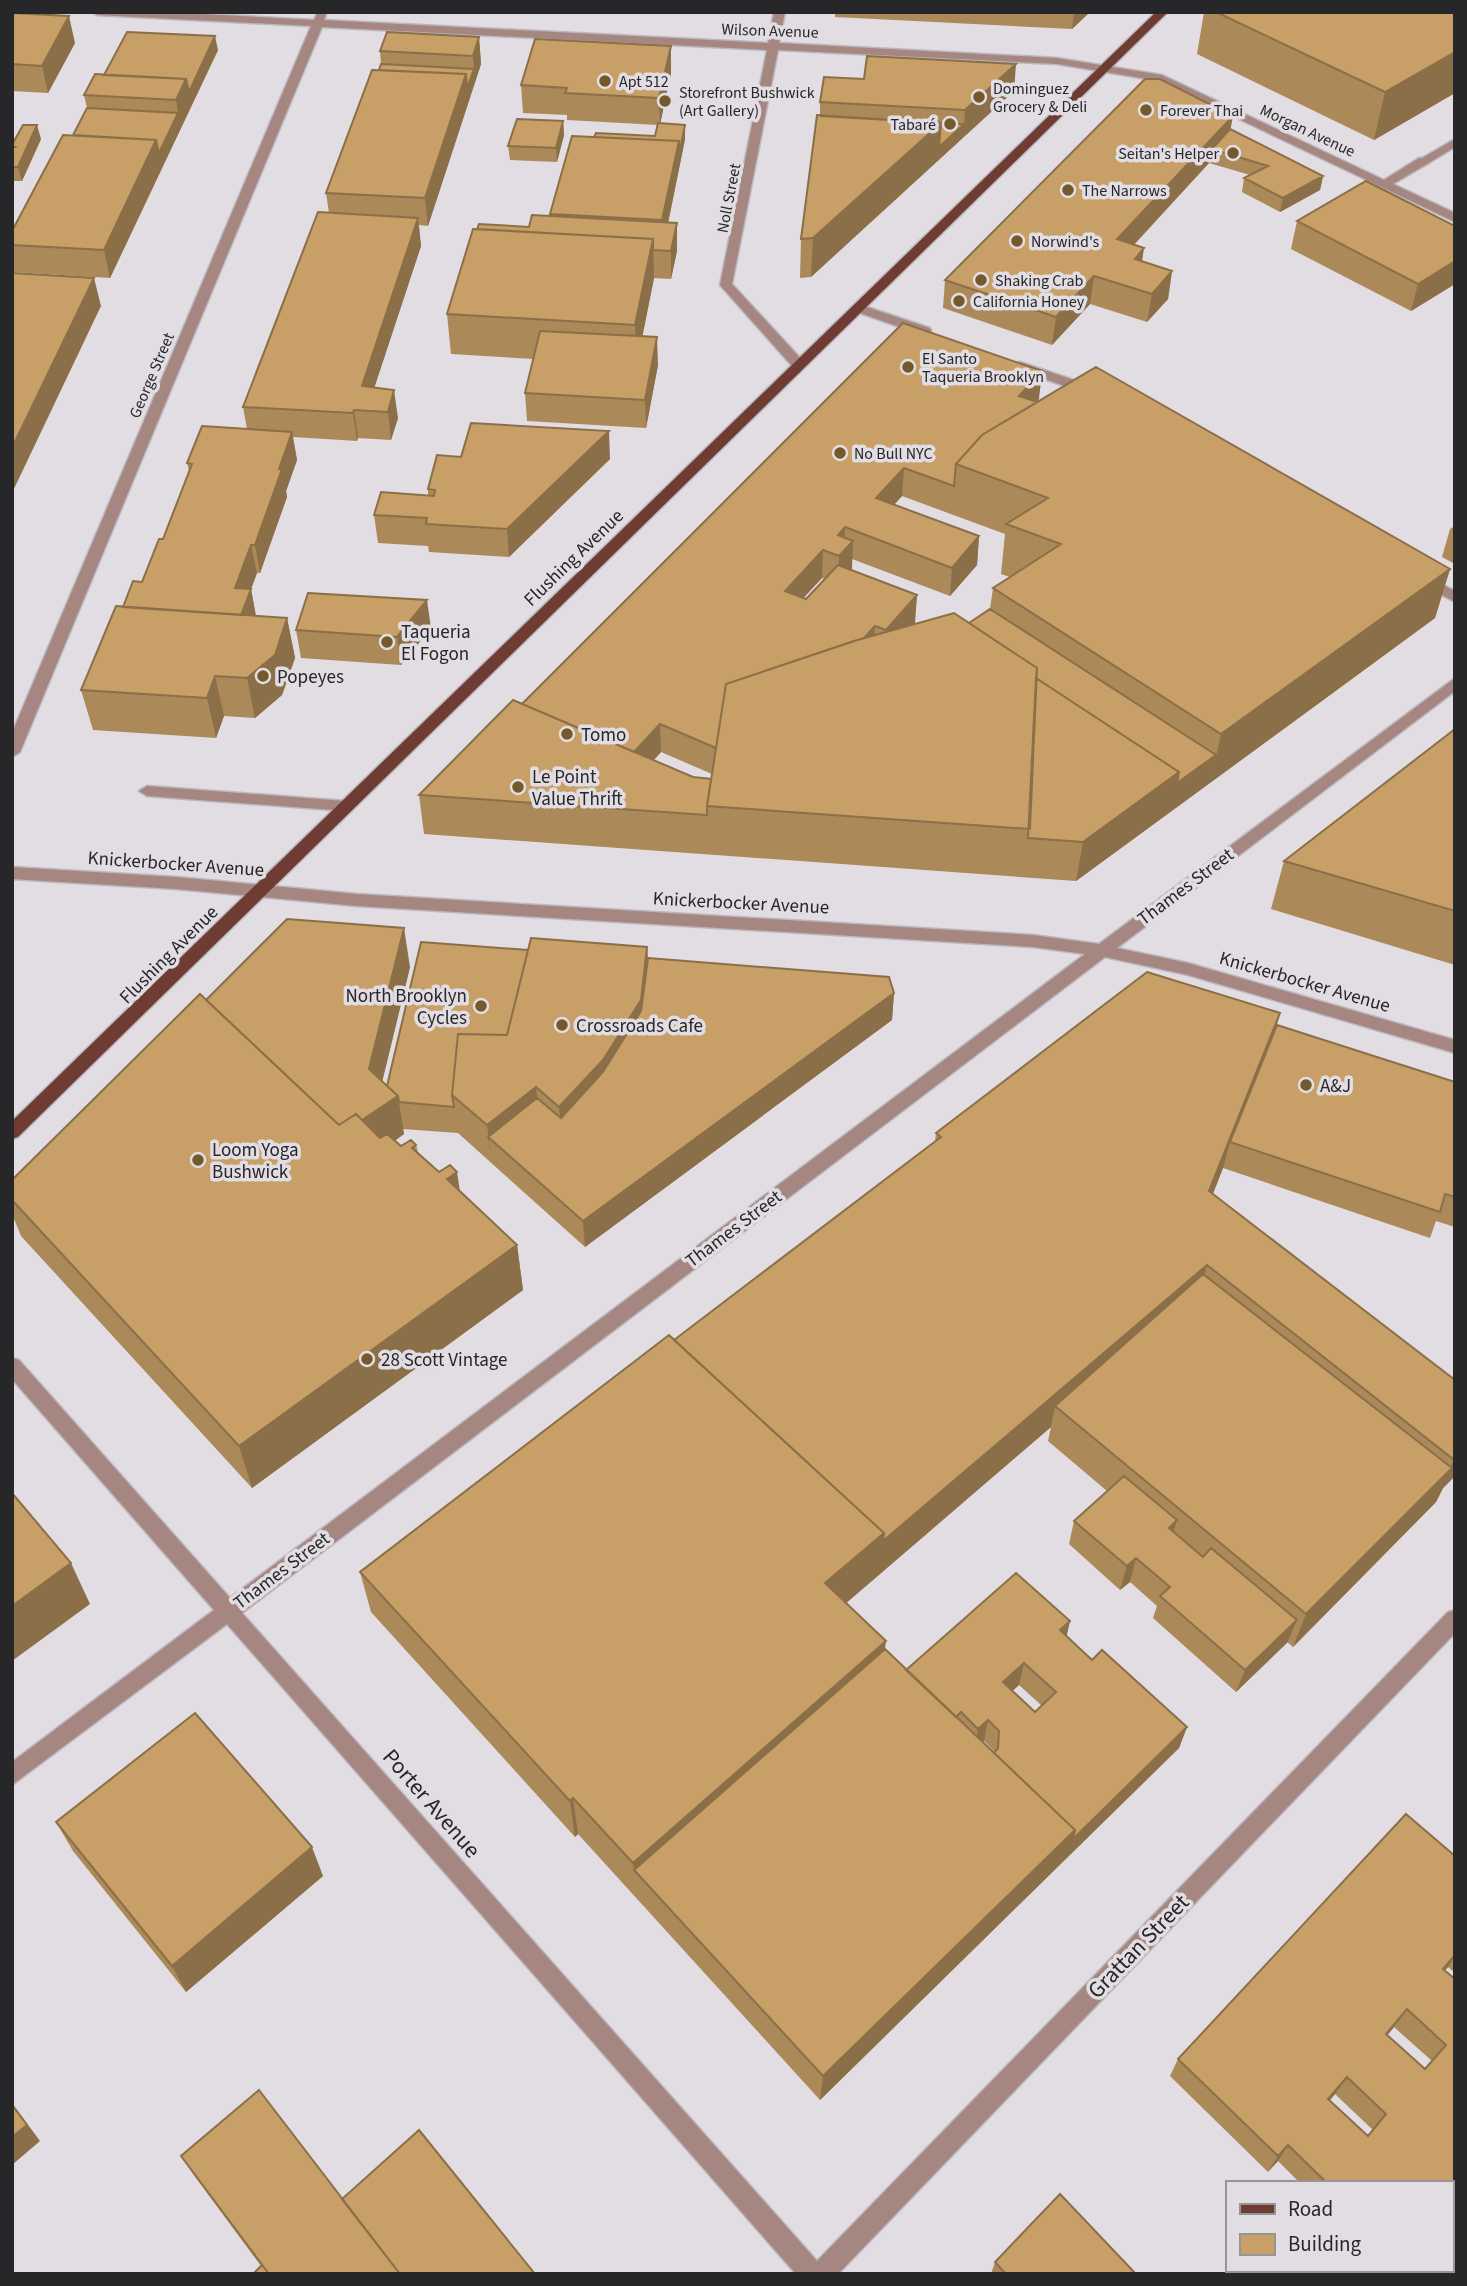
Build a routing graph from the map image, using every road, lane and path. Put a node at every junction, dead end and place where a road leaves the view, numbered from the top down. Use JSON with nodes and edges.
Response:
{"nodes":[{"id":1,"x":96,"y":12,"type":"edge"},
{"id":2,"x":780,"y":12,"type":"edge"},
{"id":3,"x":1163,"y":12,"type":"edge"},
{"id":4,"x":320,"y":18,"type":"edge"},
{"id":5,"x":774,"y":46,"type":"junction"},
{"id":6,"x":1106,"y":69,"type":"junction"},
{"id":7,"x":1455,"y":142,"type":"edge"},
{"id":8,"x":1385,"y":184,"type":"junction"},
{"id":9,"x":1455,"y":218,"type":"edge"},
{"id":10,"x":858,"y":308,"type":"junction"},
{"id":11,"x":936,"y":335,"type":"edge"},
{"id":12,"x":1012,"y":363,"type":"edge"},
{"id":13,"x":798,"y":364,"type":"junction"},
{"id":14,"x":1103,"y":395,"type":"edge"},
{"id":15,"x":1406,"y":569,"type":"edge"},
{"id":16,"x":1455,"y":597,"type":"edge"},
{"id":17,"x":1455,"y":683,"type":"edge"},
{"id":18,"x":12,"y":752,"type":"edge"},
{"id":19,"x":147,"y":791,"type":"dead end"},
{"id":20,"x":346,"y":806,"type":"junction"},
{"id":21,"x":12,"y":873,"type":"edge"},
{"id":22,"x":258,"y":890,"type":"junction"},
{"id":23,"x":1100,"y":950,"type":"junction"},
{"id":24,"x":1455,"y":1047,"type":"edge"},
{"id":25,"x":12,"y":1132,"type":"edge"},
{"id":26,"x":12,"y":1366,"type":"edge"},
{"id":27,"x":228,"y":1611,"type":"junction"},
{"id":28,"x":1455,"y":1619,"type":"edge"},
{"id":29,"x":12,"y":1776,"type":"edge"},
{"id":30,"x":812,"y":2274,"type":"edge"},
{"id":31,"x":821,"y":2274,"type":"edge"}],
"edges":[{"from":1,"to":4,"type":"street","name":"Wilson Avenue"},
{"from":2,"to":5,"type":"street","name":"Noll Street"},
{"from":3,"to":6,"type":"main road","name":"Flushing Avenue"},
{"from":4,"to":5,"type":"street","name":"Wilson Avenue"},
{"from":4,"to":18,"type":"street","name":"George Street"},
{"from":5,"to":6,"type":"street","name":"Wilson Avenue"},
{"from":5,"to":13,"type":"street","name":"Noll Street"},
{"from":6,"to":8,"type":"street","name":"Morgan Avenue"},
{"from":6,"to":10,"type":"main road","name":"Flushing Avenue"},
{"from":7,"to":8,"type":"street"},
{"from":8,"to":9,"type":"street","name":"Morgan Avenue"},
{"from":10,"to":11,"type":"street"},
{"from":10,"to":13,"type":"main road","name":"Flushing Avenue"},
{"from":12,"to":14,"type":"street"},
{"from":13,"to":20,"type":"main road","name":"Flushing Avenue"},
{"from":15,"to":16,"type":"street"},
{"from":17,"to":23,"type":"street","name":"Thames Street"},
{"from":19,"to":20,"type":"street"},
{"from":20,"to":22,"type":"main road","name":"Flushing Avenue"},
{"from":21,"to":22,"type":"street","name":"Knickerbocker Avenue"},
{"from":22,"to":23,"type":"street","name":"Knickerbocker Avenue"},
{"from":22,"to":25,"type":"main road","name":"Flushing Avenue"},
{"from":23,"to":24,"type":"street","name":"Knickerbocker Avenue"},
{"from":23,"to":27,"type":"street","name":"Thames Street"},
{"from":26,"to":27,"type":"street","name":"Porter Avenue"},
{"from":27,"to":29,"type":"street","name":"Thames Street"},
{"from":27,"to":30,"type":"street","name":"Porter Avenue"},
{"from":28,"to":31,"type":"street","name":"Grattan Street"}]}
